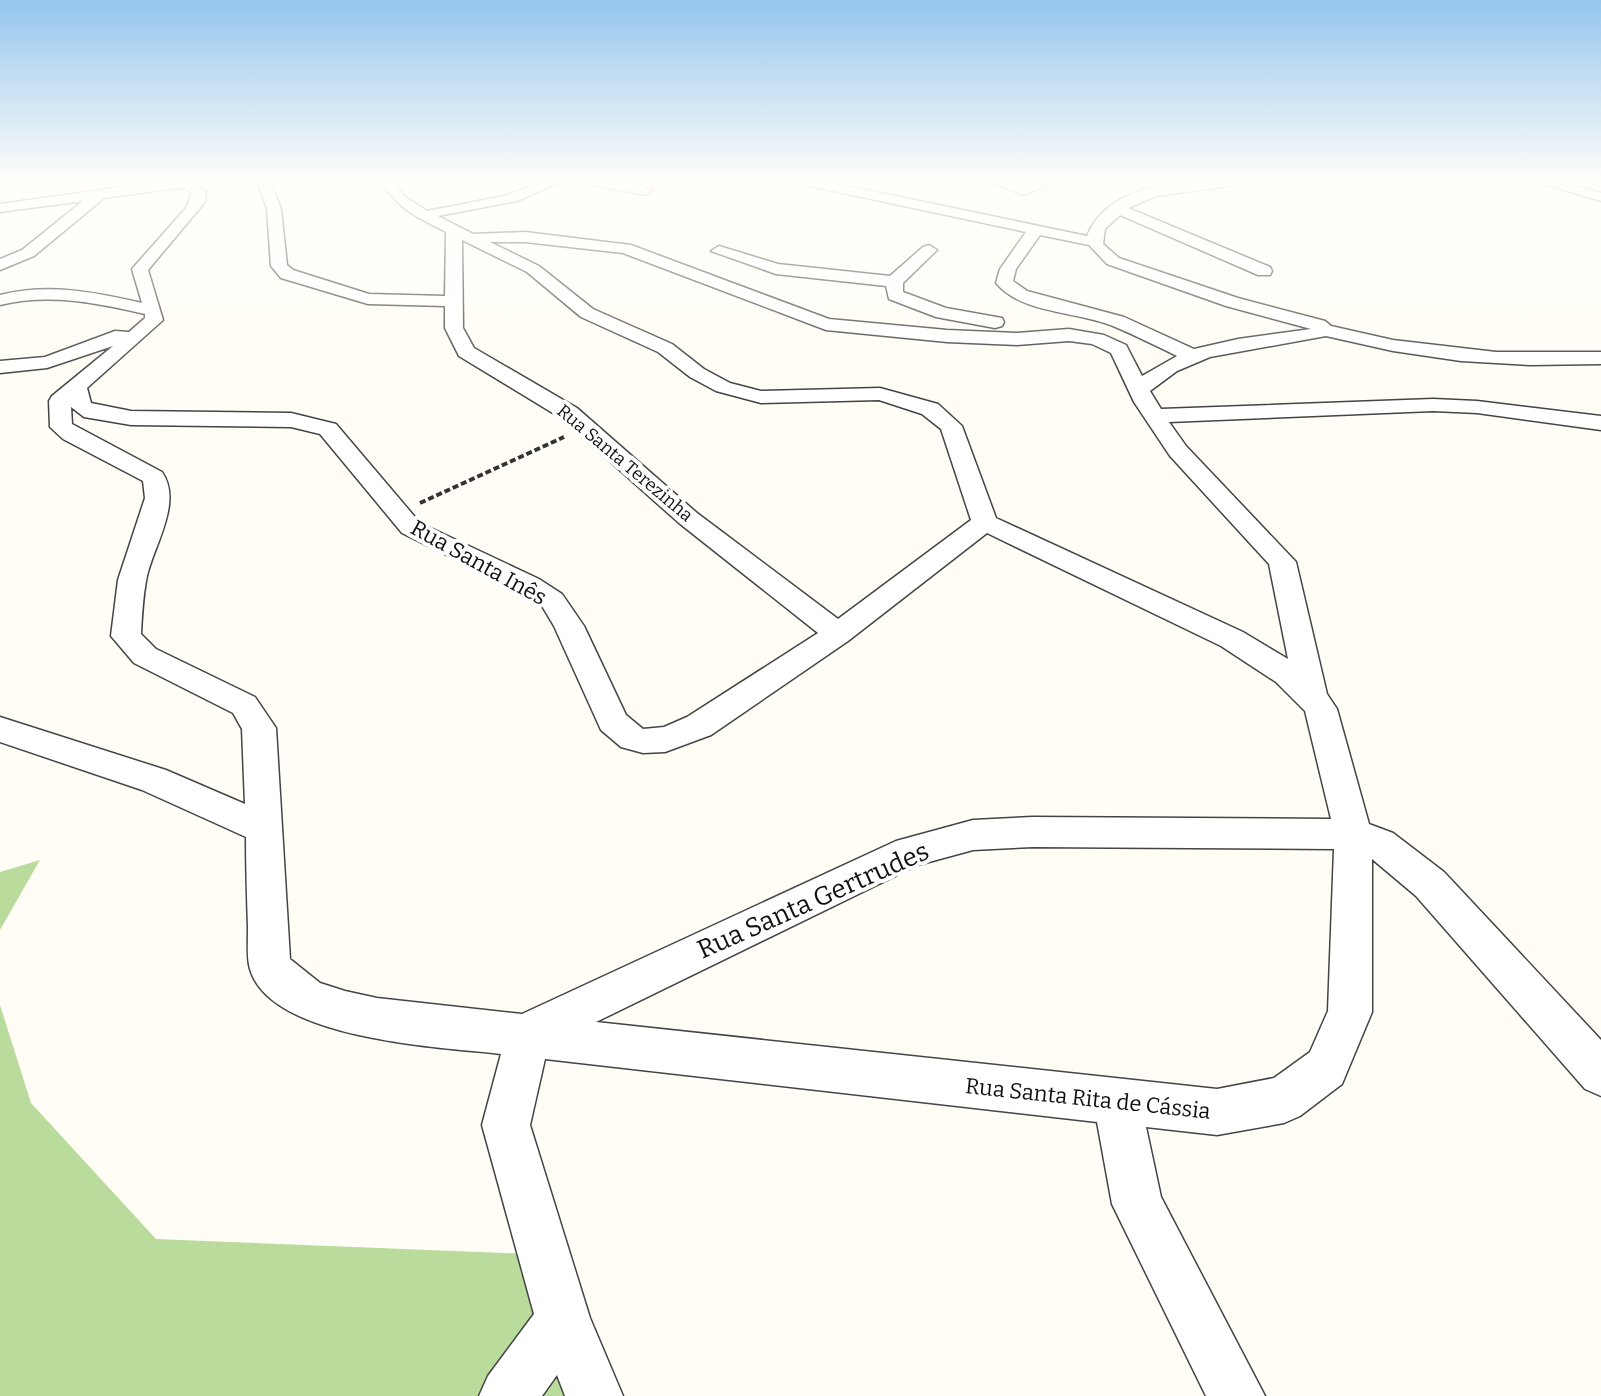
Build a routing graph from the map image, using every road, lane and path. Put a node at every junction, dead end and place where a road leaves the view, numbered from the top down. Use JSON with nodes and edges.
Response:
{"nodes":[{"id":1,"x":36,"y":246,"type":"edge"},
{"id":2,"x":160,"y":246,"type":"edge"},
{"id":3,"x":277,"y":246,"type":"edge"},
{"id":4,"x":460,"y":246,"type":"edge"},
{"id":5,"x":487,"y":246,"type":"edge"},
{"id":6,"x":599,"y":246,"type":"edge"},
{"id":7,"x":1026,"y":246,"type":"edge"},
{"id":8,"x":1096,"y":246,"type":"edge"},
{"id":9,"x":1206,"y":246,"type":"edge"},
{"id":10,"x":929,"y":250,"type":"dead end"},
{"id":11,"x":719,"y":251,"type":"dead end"},
{"id":12,"x":880,"y":264,"type":"dead end"},
{"id":13,"x":0,"y":265,"type":"edge"},
{"id":14,"x":1264,"y":271,"type":"dead end"},
{"id":15,"x":900,"y":277,"type":"junction"},
{"id":16,"x":0,"y":300,"type":"edge"},
{"id":17,"x":453,"y":301,"type":"junction"},
{"id":18,"x":151,"y":319,"type":"junction"},
{"id":19,"x":1324,"y":330,"type":"junction"},
{"id":20,"x":1069,"y":335,"type":"junction"},
{"id":21,"x":1192,"y":356,"type":"junction"},
{"id":22,"x":1601,"y":358,"type":"edge"},
{"id":23,"x":0,"y":367,"type":"edge"},
{"id":24,"x":76,"y":386,"type":"junction"},
{"id":25,"x":1139,"y":389,"type":"junction"},
{"id":26,"x":1154,"y":416,"type":"junction"},
{"id":27,"x":1601,"y":423,"type":"edge"},
{"id":28,"x":585,"y":427,"type":"junction"},
{"id":29,"x":397,"y":513,"type":"junction"},
{"id":30,"x":985,"y":522,"type":"junction"},
{"id":31,"x":838,"y":634,"type":"junction"},
{"id":32,"x":1312,"y":696,"type":"junction"},
{"id":33,"x":0,"y":729,"type":"edge"},
{"id":34,"x":266,"y":830,"type":"junction"},
{"id":35,"x":1353,"y":834,"type":"junction"},
{"id":36,"x":529,"y":1033,"type":"junction"},
{"id":37,"x":1593,"y":1055,"type":"edge"},
{"id":38,"x":1117,"y":1103,"type":"junction"},
{"id":39,"x":563,"y":1320,"type":"junction"},
{"id":40,"x":508,"y":1396,"type":"edge"},
{"id":41,"x":594,"y":1396,"type":"edge"},
{"id":42,"x":1236,"y":1396,"type":"edge"}],
"edges":[{"from":1,"to":13,"type":"street"},
{"from":2,"to":18,"type":"street"},
{"from":3,"to":17,"type":"street"},
{"from":4,"to":17,"type":"street","name":"Rua Santa Terezinha"},
{"from":5,"to":30,"type":"street"},
{"from":6,"to":20,"type":"street"},
{"from":7,"to":21,"type":"street"},
{"from":8,"to":19,"type":"street"},
{"from":9,"to":14,"type":"street"},
{"from":10,"to":15,"type":"street"},
{"from":11,"to":15,"type":"street"},
{"from":12,"to":15,"type":"street"},
{"from":15,"to":20,"type":"street"},
{"from":16,"to":18,"type":"street"},
{"from":17,"to":28,"type":"street","name":"Rua Santa Terezinha"},
{"from":18,"to":23,"type":"street"},
{"from":18,"to":24,"type":"street"},
{"from":19,"to":21,"type":"street"},
{"from":19,"to":22,"type":"street"},
{"from":20,"to":25,"type":"street"},
{"from":21,"to":25,"type":"street"},
{"from":24,"to":29,"type":"street","name":"Rua Santa Inês"},
{"from":24,"to":34,"type":"street","name":"Rua Santa Rita de Cássia"},
{"from":25,"to":26,"type":"street"},
{"from":26,"to":27,"type":"street"},
{"from":26,"to":32,"type":"street"},
{"from":28,"to":29,"type":"path"},
{"from":28,"to":31,"type":"street","name":"Rua Santa Terezinha"},
{"from":29,"to":31,"type":"street","name":"Rua Santa Inês"},
{"from":30,"to":31,"type":"street","name":"Rua Santa Inês"},
{"from":30,"to":32,"type":"street","name":"Rua Santa Rita de Cássia"},
{"from":32,"to":35,"type":"street","name":"Rua Santa Rita de Cássia"},
{"from":33,"to":34,"type":"street"},
{"from":34,"to":36,"type":"street","name":"Rua Santa Rita de Cássia"},
{"from":35,"to":36,"type":"street","name":"Rua Santa Gertrudes"},
{"from":35,"to":37,"type":"street"},
{"from":35,"to":38,"type":"street","name":"Rua Santa Rita de Cássia"},
{"from":36,"to":38,"type":"street","name":"Rua Santa Rita de Cássia"},
{"from":36,"to":39,"type":"street"},
{"from":38,"to":42,"type":"street"},
{"from":39,"to":40,"type":"street"},
{"from":39,"to":41,"type":"street"}]}
